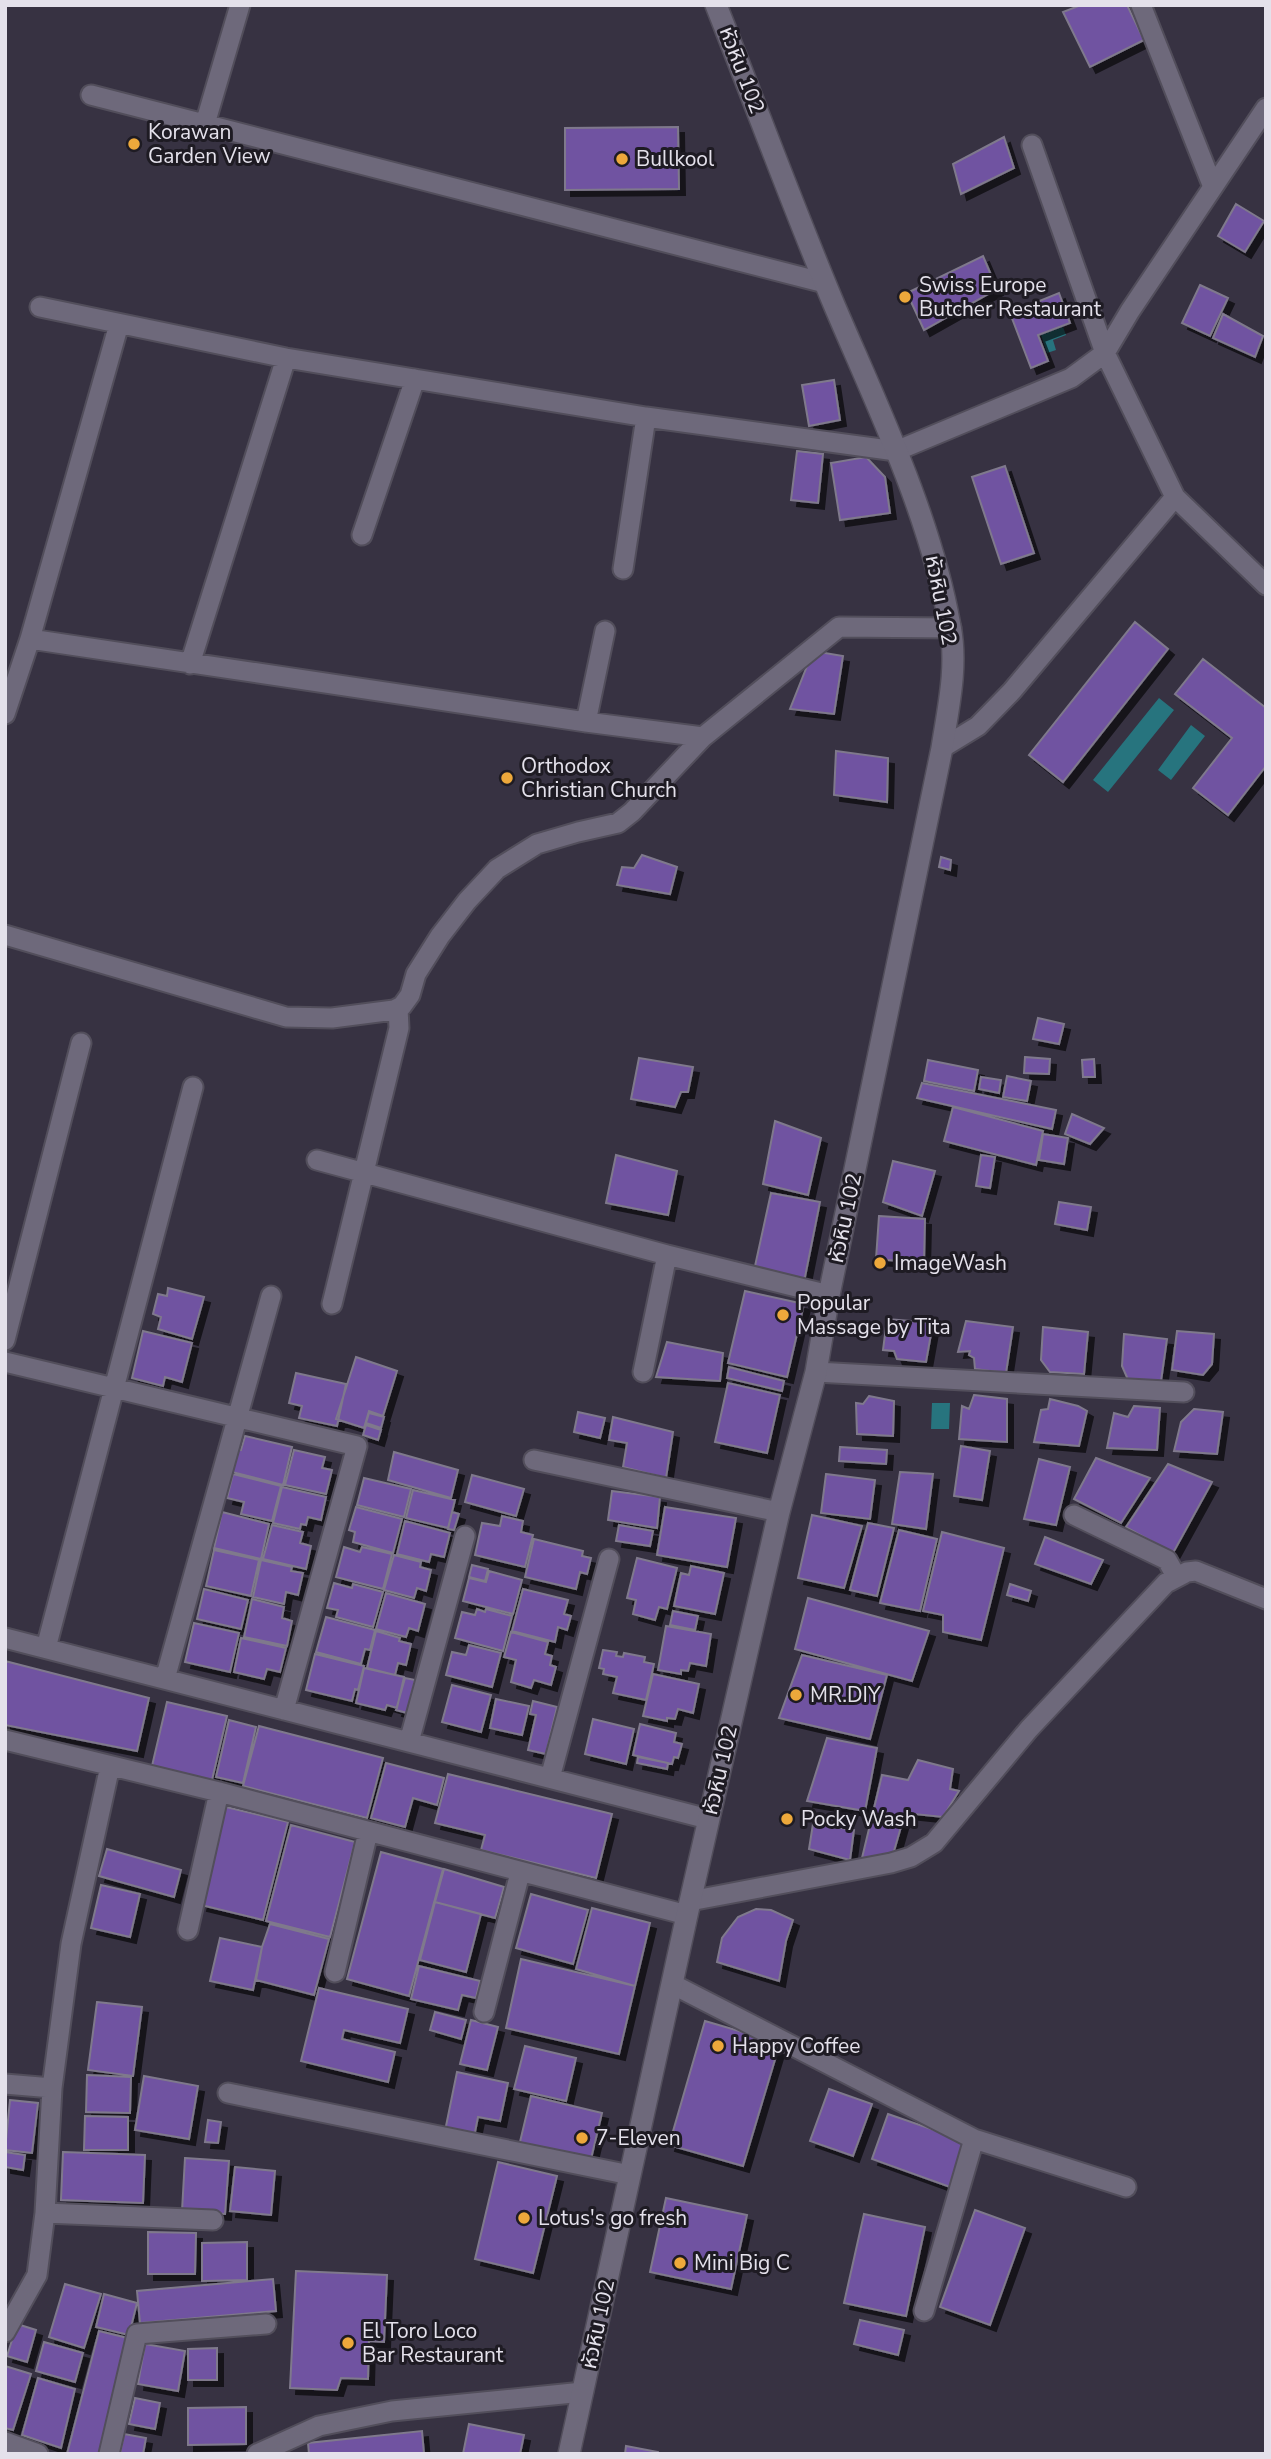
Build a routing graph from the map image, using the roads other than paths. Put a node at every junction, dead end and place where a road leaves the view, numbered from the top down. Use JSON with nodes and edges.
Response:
{"nodes":[{"id":1,"x":240,"y":5,"type":"edge"},
{"id":2,"x":716,"y":5,"type":"edge"},
{"id":3,"x":1141,"y":5,"type":"edge"},
{"id":4,"x":91,"y":95,"type":"dead end"},
{"id":5,"x":1266,"y":108,"type":"edge"},
{"id":6,"x":205,"y":124,"type":"junction"},
{"id":7,"x":1032,"y":145,"type":"dead end"},
{"id":8,"x":1213,"y":187,"type":"junction"},
{"id":9,"x":825,"y":283,"type":"junction"},
{"id":10,"x":40,"y":307,"type":"dead end"},
{"id":11,"x":119,"y":324,"type":"junction"},
{"id":12,"x":1105,"y":353,"type":"junction"},
{"id":13,"x":286,"y":358,"type":"junction"},
{"id":14,"x":415,"y":379,"type":"junction"},
{"id":15,"x":646,"y":417,"type":"junction"},
{"id":16,"x":896,"y":451,"type":"junction"},
{"id":17,"x":1175,"y":497,"type":"junction"},
{"id":18,"x":362,"y":535,"type":"dead end"},
{"id":19,"x":623,"y":569,"type":"dead end"},
{"id":20,"x":1266,"y":585,"type":"edge"},
{"id":21,"x":951,"y":628,"type":"junction"},
{"id":22,"x":605,"y":631,"type":"dead end"},
{"id":23,"x":30,"y":639,"type":"junction"},
{"id":24,"x":190,"y":664,"type":"junction"},
{"id":25,"x":5,"y":714,"type":"edge"},
{"id":26,"x":586,"y":722,"type":"junction"},
{"id":27,"x":704,"y":737,"type":"junction"},
{"id":28,"x":942,"y":748,"type":"junction"},
{"id":29,"x":5,"y":935,"type":"edge"},
{"id":30,"x":398,"y":1008,"type":"junction"},
{"id":31,"x":81,"y":1043,"type":"dead end"},
{"id":32,"x":193,"y":1087,"type":"dead end"},
{"id":33,"x":317,"y":1160,"type":"dead end"},
{"id":34,"x":365,"y":1172,"type":"junction"},
{"id":35,"x":667,"y":1255,"type":"junction"},
{"id":36,"x":829,"y":1295,"type":"junction"},
{"id":37,"x":271,"y":1296,"type":"dead end"},
{"id":38,"x":332,"y":1304,"type":"dead end"},
{"id":39,"x":5,"y":1340,"type":"edge"},
{"id":40,"x":5,"y":1362,"type":"edge"},
{"id":41,"x":643,"y":1372,"type":"dead end"},
{"id":42,"x":816,"y":1373,"type":"junction"},
{"id":43,"x":114,"y":1388,"type":"junction"},
{"id":44,"x":1184,"y":1392,"type":"dead end"},
{"id":45,"x":237,"y":1417,"type":"junction"},
{"id":46,"x":534,"y":1460,"type":"dead end"},
{"id":47,"x":779,"y":1512,"type":"junction"},
{"id":48,"x":1074,"y":1514,"type":"dead end"},
{"id":49,"x":465,"y":1536,"type":"dead end"},
{"id":50,"x":610,"y":1559,"type":"dead end"},
{"id":51,"x":1176,"y":1576,"type":"junction"},
{"id":52,"x":1266,"y":1600,"type":"edge"},
{"id":53,"x":5,"y":1638,"type":"edge"},
{"id":54,"x":46,"y":1648,"type":"junction"},
{"id":55,"x":165,"y":1679,"type":"junction"},
{"id":56,"x":284,"y":1710,"type":"junction"},
{"id":57,"x":5,"y":1741,"type":"edge"},
{"id":58,"x":409,"y":1742,"type":"junction"},
{"id":59,"x":110,"y":1766,"type":"junction"},
{"id":60,"x":550,"y":1778,"type":"junction"},
{"id":61,"x":219,"y":1792,"type":"junction"},
{"id":62,"x":708,"y":1819,"type":"junction"},
{"id":63,"x":368,"y":1832,"type":"junction"},
{"id":64,"x":520,"y":1873,"type":"junction"},
{"id":65,"x":688,"y":1908,"type":"junction"},
{"id":66,"x":188,"y":1930,"type":"dead end"},
{"id":67,"x":335,"y":1972,"type":"dead end"},
{"id":68,"x":672,"y":1984,"type":"junction"},
{"id":69,"x":484,"y":2011,"type":"dead end"},
{"id":70,"x":5,"y":2084,"type":"edge"},
{"id":71,"x":52,"y":2088,"type":"junction"},
{"id":72,"x":228,"y":2093,"type":"dead end"},
{"id":73,"x":974,"y":2139,"type":"junction"},
{"id":74,"x":630,"y":2175,"type":"junction"},
{"id":75,"x":1126,"y":2187,"type":"dead end"},
{"id":76,"x":45,"y":2213,"type":"junction"},
{"id":77,"x":213,"y":2220,"type":"dead end"},
{"id":78,"x":924,"y":2311,"type":"dead end"},
{"id":79,"x":266,"y":2324,"type":"dead end"},
{"id":80,"x":5,"y":2332,"type":"edge"},
{"id":81,"x":583,"y":2392,"type":"junction"},
{"id":82,"x":5,"y":2442,"type":"edge"},
{"id":83,"x":38,"y":2454,"type":"edge"},
{"id":84,"x":109,"y":2454,"type":"edge"},
{"id":85,"x":257,"y":2454,"type":"edge"},
{"id":86,"x":569,"y":2454,"type":"edge"}],
"edges":[{"from":1,"to":6,"type":"street"},
{"from":2,"to":9,"type":"street","name":"หัวหิน 102"},
{"from":3,"to":8,"type":"street"},
{"from":4,"to":6,"type":"street"},
{"from":5,"to":8,"type":"street"},
{"from":6,"to":9,"type":"street"},
{"from":7,"to":12,"type":"street"},
{"from":8,"to":12,"type":"street"},
{"from":9,"to":16,"type":"street","name":"หัวหิน 102"},
{"from":10,"to":11,"type":"street"},
{"from":11,"to":13,"type":"street"},
{"from":11,"to":23,"type":"street"},
{"from":12,"to":16,"type":"street"},
{"from":12,"to":17,"type":"street"},
{"from":13,"to":14,"type":"street"},
{"from":13,"to":24,"type":"street"},
{"from":14,"to":15,"type":"street"},
{"from":14,"to":18,"type":"street"},
{"from":15,"to":16,"type":"street"},
{"from":15,"to":19,"type":"street"},
{"from":16,"to":21,"type":"street","name":"หัวหิน 102"},
{"from":17,"to":20,"type":"street"},
{"from":17,"to":28,"type":"street"},
{"from":21,"to":27,"type":"street"},
{"from":21,"to":28,"type":"street","name":"หัวหิน 102"},
{"from":22,"to":26,"type":"street"},
{"from":23,"to":24,"type":"street"},
{"from":23,"to":25,"type":"street"},
{"from":24,"to":26,"type":"street"},
{"from":26,"to":27,"type":"street"},
{"from":27,"to":30,"type":"street"},
{"from":28,"to":36,"type":"street","name":"หัวหิน 102"},
{"from":29,"to":30,"type":"street"},
{"from":30,"to":34,"type":"street"},
{"from":31,"to":39,"type":"street"},
{"from":32,"to":43,"type":"street"},
{"from":33,"to":34,"type":"street"},
{"from":34,"to":35,"type":"street"},
{"from":34,"to":38,"type":"street"},
{"from":35,"to":36,"type":"street"},
{"from":35,"to":41,"type":"street"},
{"from":36,"to":42,"type":"street","name":"หัวหิน 102"},
{"from":37,"to":45,"type":"street"},
{"from":40,"to":43,"type":"street"},
{"from":42,"to":44,"type":"street"},
{"from":42,"to":47,"type":"street","name":"หัวหิน 102"},
{"from":43,"to":45,"type":"street"},
{"from":43,"to":54,"type":"street"},
{"from":45,"to":55,"type":"street"},
{"from":45,"to":56,"type":"street"},
{"from":46,"to":47,"type":"street"},
{"from":47,"to":62,"type":"street","name":"หัวหิน 102"},
{"from":48,"to":51,"type":"street"},
{"from":49,"to":58,"type":"street"},
{"from":50,"to":60,"type":"street"},
{"from":51,"to":52,"type":"street"},
{"from":51,"to":65,"type":"street"},
{"from":53,"to":54,"type":"street"},
{"from":54,"to":55,"type":"street"},
{"from":55,"to":56,"type":"street"},
{"from":56,"to":58,"type":"street"},
{"from":57,"to":59,"type":"street"},
{"from":58,"to":60,"type":"street"},
{"from":59,"to":61,"type":"street"},
{"from":59,"to":71,"type":"street"},
{"from":60,"to":62,"type":"street"},
{"from":61,"to":63,"type":"street"},
{"from":61,"to":66,"type":"street"},
{"from":62,"to":65,"type":"street","name":"หัวหิน 102"},
{"from":63,"to":64,"type":"street"},
{"from":63,"to":67,"type":"street"},
{"from":64,"to":65,"type":"street"},
{"from":64,"to":69,"type":"street"},
{"from":65,"to":68,"type":"street","name":"หัวหิน 102"},
{"from":68,"to":73,"type":"street"},
{"from":68,"to":74,"type":"street","name":"หัวหิน 102"},
{"from":70,"to":71,"type":"street"},
{"from":71,"to":76,"type":"street"},
{"from":72,"to":74,"type":"street"},
{"from":73,"to":75,"type":"street"},
{"from":73,"to":78,"type":"street"},
{"from":74,"to":81,"type":"street","name":"หัวหิน 102"},
{"from":76,"to":77,"type":"street"},
{"from":76,"to":80,"type":"street"},
{"from":79,"to":84,"type":"street"},
{"from":81,"to":85,"type":"street"},
{"from":81,"to":86,"type":"street","name":"หัวหิน 102"},
{"from":82,"to":83,"type":"street"}]}
